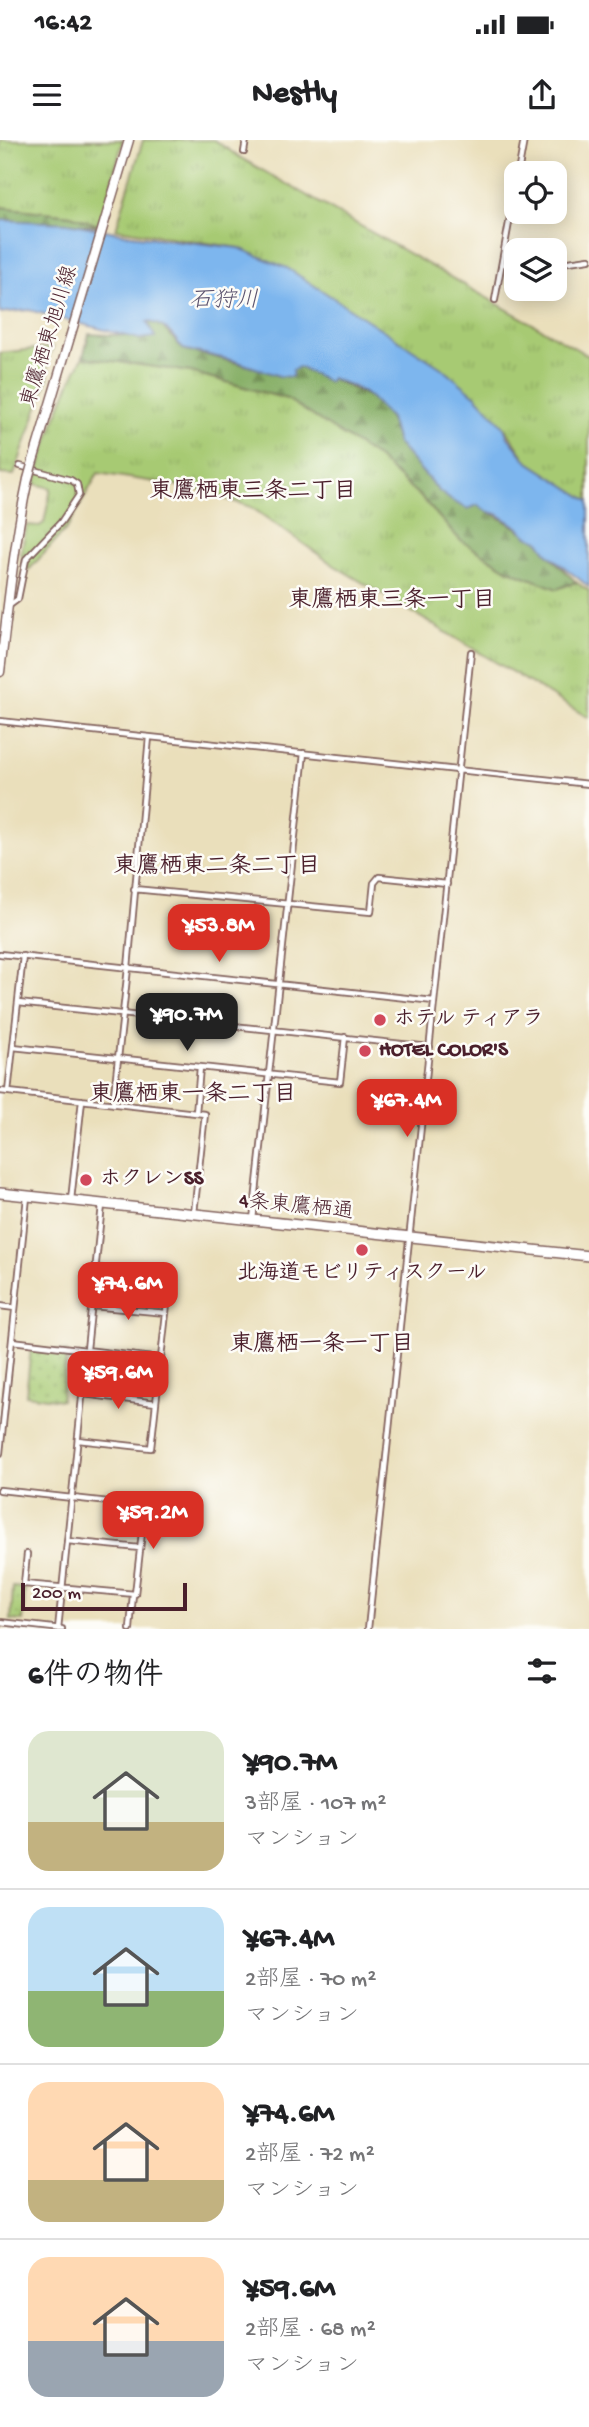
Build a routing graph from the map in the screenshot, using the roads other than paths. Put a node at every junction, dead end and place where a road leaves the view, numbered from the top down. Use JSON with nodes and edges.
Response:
{"nodes":[{"id":1,"x":129,"y":140,"type":"edge"},
{"id":2,"x":246,"y":140,"type":"edge"},
{"id":3,"x":524,"y":140,"type":"edge"},
{"id":4,"x":244,"y":152,"type":"dead end"},
{"id":5,"x":520,"y":161,"type":"edge"},
{"id":6,"x":509,"y":224,"type":"edge"},
{"id":7,"x":589,"y":258,"type":"edge"},
{"id":8,"x":567,"y":262,"type":"edge"},
{"id":9,"x":502,"y":264,"type":"joint"},
{"id":10,"x":495,"y":300,"type":"dead end"},
{"id":11,"x":20,"y":466,"type":"dead end"},
{"id":12,"x":6,"y":608,"type":"junction"},
{"id":13,"x":471,"y":652,"type":"dead end"},
{"id":14,"x":0,"y":672,"type":"edge"},
{"id":15,"x":0,"y":721,"type":"edge"},
{"id":16,"x":149,"y":737,"type":"junction"},
{"id":17,"x":304,"y":753,"type":"junction"},
{"id":18,"x":459,"y":770,"type":"junction"},
{"id":19,"x":589,"y":783,"type":"edge"},
{"id":20,"x":447,"y":884,"type":"junction"},
{"id":21,"x":134,"y":889,"type":"junction"},
{"id":22,"x":287,"y":904,"type":"junction"},
{"id":23,"x":0,"y":954,"type":"edge"},
{"id":24,"x":23,"y":956,"type":"junction"},
{"id":25,"x":128,"y":968,"type":"junction"},
{"id":26,"x":279,"y":983,"type":"junction"},
{"id":27,"x":434,"y":1001,"type":"junction"},
{"id":28,"x":18,"y":1003,"type":"junction"},
{"id":29,"x":123,"y":1014,"type":"junction"},
{"id":30,"x":274,"y":1030,"type":"junction"},
{"id":31,"x":345,"y":1037,"type":"junction"},
{"id":32,"x":429,"y":1046,"type":"junction"},
{"id":33,"x":13,"y":1048,"type":"junction"},
{"id":34,"x":118,"y":1058,"type":"junction"},
{"id":35,"x":200,"y":1067,"type":"junction"},
{"id":36,"x":270,"y":1074,"type":"junction"},
{"id":37,"x":0,"y":1091,"type":"edge"},
{"id":38,"x":8,"y":1092,"type":"junction"},
{"id":39,"x":82,"y":1100,"type":"junction"},
{"id":40,"x":113,"y":1104,"type":"junction"},
{"id":41,"x":196,"y":1113,"type":"junction"},
{"id":42,"x":0,"y":1194,"type":"edge"},
{"id":43,"x":27,"y":1196,"type":"junction"},
{"id":44,"x":71,"y":1201,"type":"junction"},
{"id":45,"x":103,"y":1205,"type":"junction"},
{"id":46,"x":194,"y":1214,"type":"junction"},
{"id":47,"x":253,"y":1221,"type":"junction"},
{"id":48,"x":409,"y":1237,"type":"junction"},
{"id":49,"x":589,"y":1256,"type":"edge"},
{"id":50,"x":96,"y":1268,"type":"junction"},
{"id":51,"x":0,"y":1306,"type":"edge"},
{"id":52,"x":92,"y":1306,"type":"junction"},
{"id":53,"x":15,"y":1307,"type":"junction"},
{"id":54,"x":166,"y":1313,"type":"junction"},
{"id":55,"x":12,"y":1341,"type":"junction"},
{"id":56,"x":87,"y":1350,"type":"junction"},
{"id":57,"x":161,"y":1359,"type":"junction"},
{"id":58,"x":83,"y":1394,"type":"junction"},
{"id":59,"x":156,"y":1403,"type":"junction"},
{"id":60,"x":78,"y":1440,"type":"junction"},
{"id":61,"x":0,"y":1453,"type":"edge"},
{"id":62,"x":0,"y":1490,"type":"edge"},
{"id":63,"x":71,"y":1499,"type":"junction"},
{"id":64,"x":67,"y":1541,"type":"junction"},
{"id":65,"x":141,"y":1548,"type":"junction"},
{"id":66,"x":27,"y":1554,"type":"dead end"},
{"id":67,"x":62,"y":1587,"type":"junction"},
{"id":68,"x":133,"y":1594,"type":"junction"},
{"id":69,"x":0,"y":1622,"type":"edge"},
{"id":70,"x":59,"y":1629,"type":"edge"},
{"id":71,"x":130,"y":1629,"type":"edge"},
{"id":72,"x":368,"y":1629,"type":"edge"}],
"edges":[{"from":1,"to":12,"type":"main road","name":"東鷹栖東旭川線","bridge":true},
{"from":2,"to":4,"type":"street"},
{"from":3,"to":5,"type":"street"},
{"from":6,"to":9,"type":"street"},
{"from":7,"to":8,"type":"street"},
{"from":9,"to":10,"type":"street"},
{"from":11,"to":12,"type":"street"},
{"from":12,"to":14,"type":"main road","name":"東鷹栖東旭川線"},
{"from":13,"to":18,"type":"street"},
{"from":15,"to":16,"type":"street"},
{"from":16,"to":17,"type":"street"},
{"from":16,"to":21,"type":"street"},
{"from":17,"to":18,"type":"street"},
{"from":17,"to":22,"type":"street"},
{"from":18,"to":19,"type":"street"},
{"from":18,"to":20,"type":"street"},
{"from":20,"to":22,"type":"street"},
{"from":20,"to":27,"type":"street"},
{"from":21,"to":22,"type":"street"},
{"from":21,"to":25,"type":"street"},
{"from":22,"to":26,"type":"street"},
{"from":23,"to":24,"type":"street"},
{"from":24,"to":25,"type":"street"},
{"from":24,"to":28,"type":"street"},
{"from":25,"to":26,"type":"street"},
{"from":25,"to":29,"type":"street"},
{"from":26,"to":27,"type":"street"},
{"from":26,"to":30,"type":"street"},
{"from":27,"to":32,"type":"street"},
{"from":28,"to":29,"type":"street"},
{"from":28,"to":33,"type":"street"},
{"from":29,"to":30,"type":"street"},
{"from":29,"to":34,"type":"street"},
{"from":30,"to":31,"type":"street"},
{"from":30,"to":36,"type":"street"},
{"from":31,"to":32,"type":"street"},
{"from":31,"to":36,"type":"street"},
{"from":32,"to":48,"type":"street"},
{"from":33,"to":34,"type":"street"},
{"from":33,"to":38,"type":"street"},
{"from":34,"to":35,"type":"street"},
{"from":34,"to":40,"type":"street"},
{"from":35,"to":36,"type":"street"},
{"from":35,"to":41,"type":"street"},
{"from":36,"to":47,"type":"street"},
{"from":37,"to":38,"type":"street"},
{"from":38,"to":39,"type":"street"},
{"from":39,"to":40,"type":"street"},
{"from":39,"to":44,"type":"street"},
{"from":40,"to":41,"type":"street"},
{"from":41,"to":46,"type":"street"},
{"from":42,"to":43,"type":"highway","name":"4条東鷹栖通"},
{"from":43,"to":44,"type":"highway","name":"4条東鷹栖通"},
{"from":43,"to":53,"type":"street"},
{"from":44,"to":45,"type":"highway","name":"4条東鷹栖通"},
{"from":45,"to":46,"type":"highway","name":"4条東鷹栖通"},
{"from":45,"to":50,"type":"street"},
{"from":46,"to":47,"type":"highway","name":"4条東鷹栖通"},
{"from":47,"to":48,"type":"highway","name":"4条東鷹栖通"},
{"from":48,"to":49,"type":"highway","name":"4条東鷹栖通"},
{"from":48,"to":72,"type":"street"},
{"from":50,"to":52,"type":"street"},
{"from":50,"to":54,"type":"street"},
{"from":51,"to":53,"type":"street"},
{"from":52,"to":54,"type":"street"},
{"from":52,"to":56,"type":"street"},
{"from":53,"to":55,"type":"street"},
{"from":54,"to":57,"type":"street"},
{"from":55,"to":56,"type":"street"},
{"from":55,"to":61,"type":"street"},
{"from":56,"to":57,"type":"street"},
{"from":56,"to":58,"type":"street"},
{"from":57,"to":59,"type":"street"},
{"from":58,"to":59,"type":"street"},
{"from":58,"to":60,"type":"street"},
{"from":59,"to":60,"type":"street"},
{"from":60,"to":63,"type":"street"},
{"from":62,"to":63,"type":"street"},
{"from":63,"to":64,"type":"street"},
{"from":63,"to":65,"type":"street"},
{"from":64,"to":65,"type":"street"},
{"from":64,"to":67,"type":"street"},
{"from":65,"to":68,"type":"street"},
{"from":66,"to":67,"type":"street"},
{"from":67,"to":68,"type":"street"},
{"from":67,"to":70,"type":"street"},
{"from":68,"to":71,"type":"street"},
{"from":69,"to":70,"type":"street"}]}
